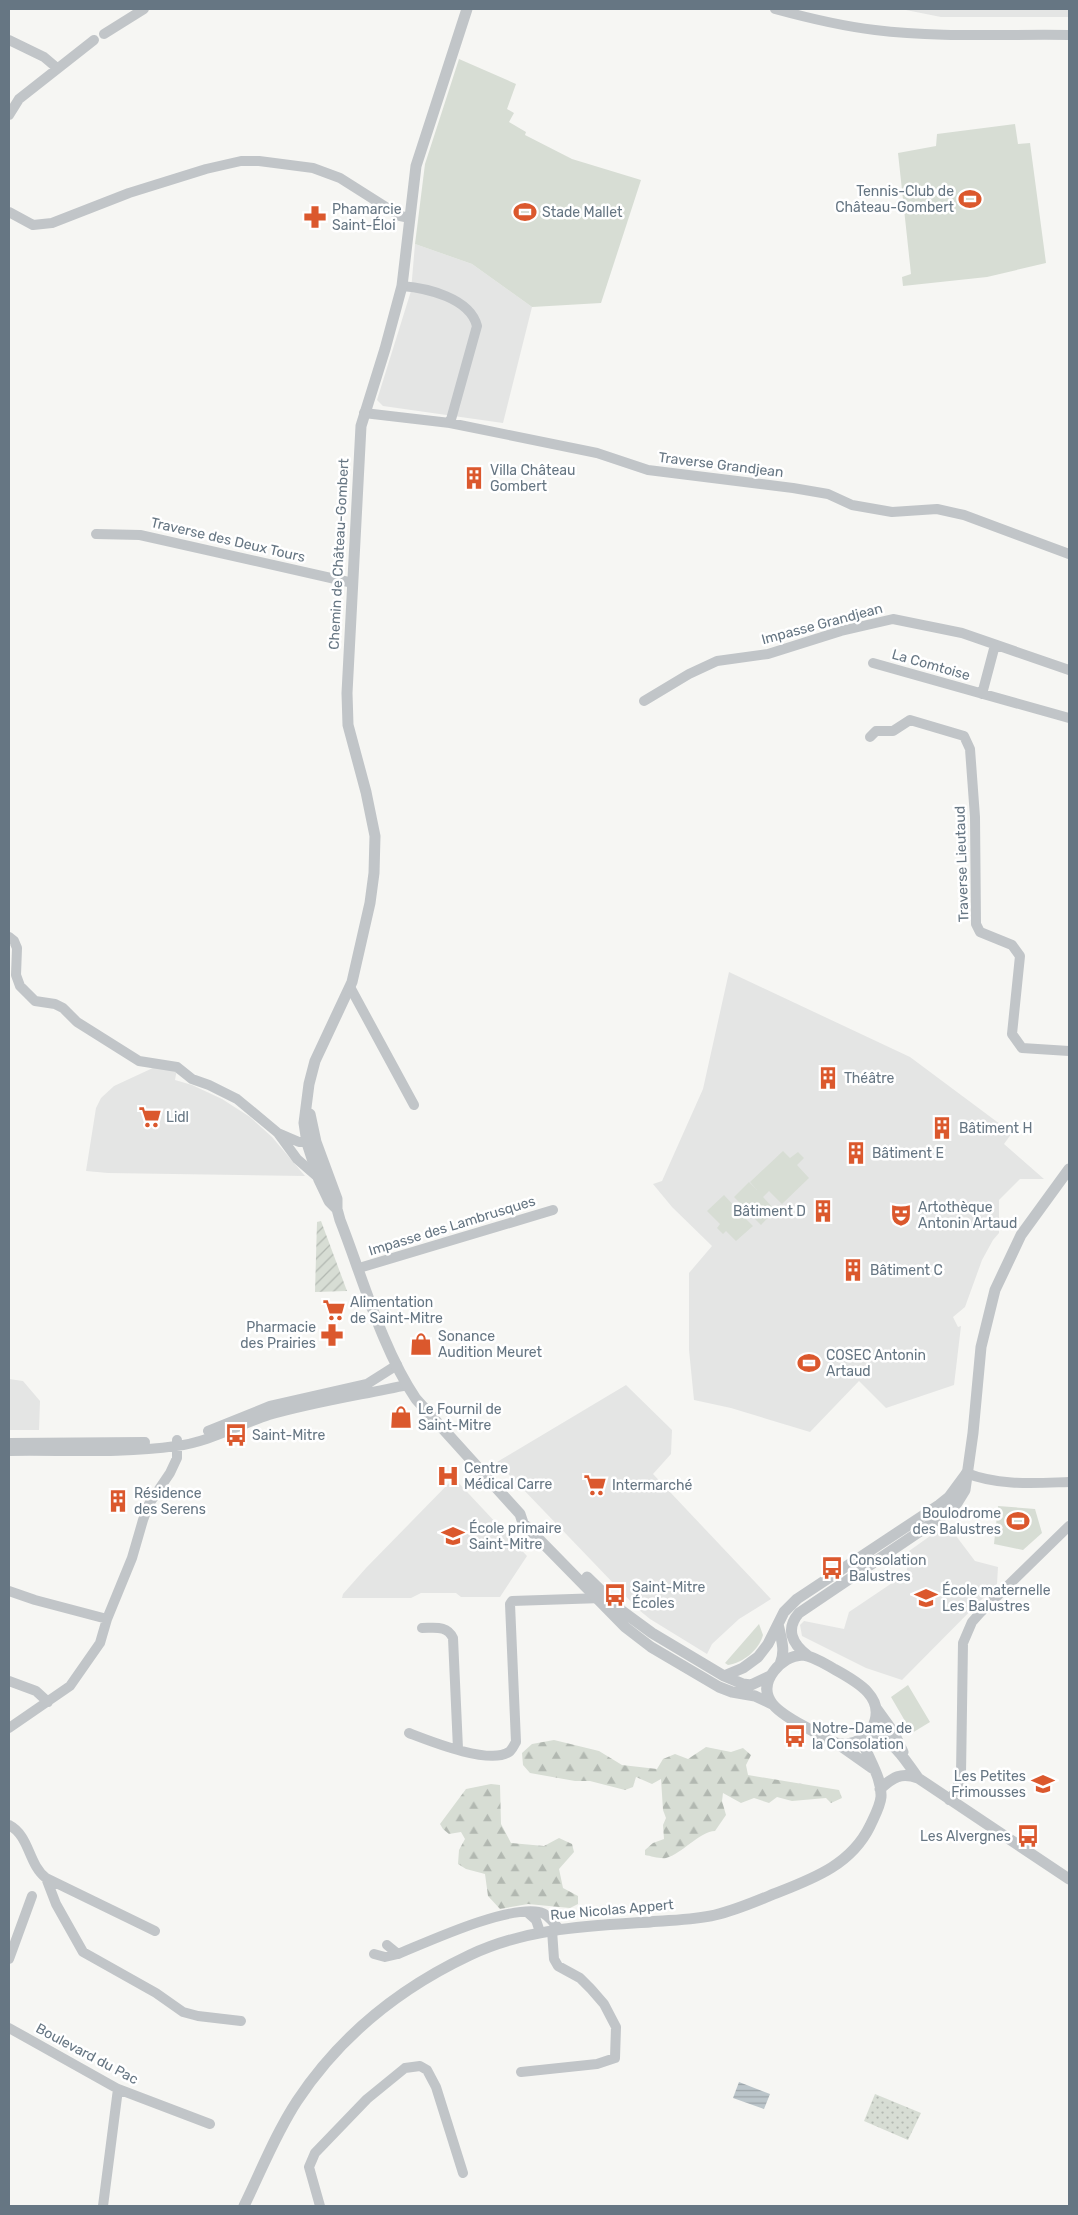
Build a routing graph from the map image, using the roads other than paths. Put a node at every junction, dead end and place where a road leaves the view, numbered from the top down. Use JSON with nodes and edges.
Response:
{"nodes":[{"id":1,"x":144,"y":9,"type":"edge"},
{"id":2,"x":467,"y":9,"type":"edge"},
{"id":3,"x":775,"y":9,"type":"edge"},
{"id":4,"x":104,"y":34,"type":"dead end"},
{"id":5,"x":1069,"y":35,"type":"edge"},
{"id":6,"x":9,"y":40,"type":"edge"},
{"id":7,"x":94,"y":40,"type":"dead end"},
{"id":8,"x":57,"y":68,"type":"junction"},
{"id":9,"x":9,"y":115,"type":"edge"},
{"id":10,"x":9,"y":212,"type":"edge"},
{"id":11,"x":410,"y":218,"type":"junction"},
{"id":12,"x":402,"y":286,"type":"junction"},
{"id":13,"x":364,"y":413,"type":"junction"},
{"id":14,"x":450,"y":424,"type":"junction"},
{"id":15,"x":96,"y":534,"type":"dead end"},
{"id":16,"x":1069,"y":554,"type":"edge"},
{"id":17,"x":353,"y":582,"type":"junction"},
{"id":18,"x":995,"y":645,"type":"junction"},
{"id":19,"x":873,"y":663,"type":"dead end"},
{"id":20,"x":1069,"y":670,"type":"edge"},
{"id":21,"x":982,"y":694,"type":"junction"},
{"id":22,"x":644,"y":701,"type":"dead end"},
{"id":23,"x":1069,"y":718,"type":"edge"},
{"id":24,"x":870,"y":737,"type":"dead end"},
{"id":25,"x":9,"y":937,"type":"edge"},
{"id":26,"x":350,"y":987,"type":"junction"},
{"id":27,"x":1069,"y":1051,"type":"edge"},
{"id":28,"x":414,"y":1105,"type":"dead end"},
{"id":29,"x":278,"y":1133,"type":"junction"},
{"id":30,"x":311,"y":1143,"type":"junction"},
{"id":31,"x":1069,"y":1168,"type":"edge"},
{"id":32,"x":323,"y":1178,"type":"junction"},
{"id":33,"x":553,"y":1210,"type":"dead end"},
{"id":34,"x":359,"y":1268,"type":"junction"},
{"id":35,"x":397,"y":1365,"type":"junction"},
{"id":36,"x":406,"y":1385,"type":"junction"},
{"id":37,"x":245,"y":1419,"type":"junction"},
{"id":38,"x":9,"y":1443,"type":"edge"},
{"id":39,"x":177,"y":1443,"type":"junction"},
{"id":40,"x":9,"y":1451,"type":"edge"},
{"id":41,"x":966,"y":1473,"type":"junction"},
{"id":42,"x":1069,"y":1482,"type":"edge"},
{"id":43,"x":1069,"y":1526,"type":"edge"},
{"id":44,"x":9,"y":1591,"type":"edge"},
{"id":45,"x":602,"y":1598,"type":"junction"},
{"id":46,"x":107,"y":1619,"type":"junction"},
{"id":47,"x":778,"y":1624,"type":"junction"},
{"id":48,"x":422,"y":1628,"type":"dead end"},
{"id":49,"x":808,"y":1656,"type":"junction"},
{"id":50,"x":780,"y":1664,"type":"junction"},
{"id":51,"x":724,"y":1676,"type":"junction"},
{"id":52,"x":770,"y":1676,"type":"junction"},
{"id":53,"x":9,"y":1681,"type":"edge"},
{"id":54,"x":48,"y":1702,"type":"junction"},
{"id":55,"x":772,"y":1704,"type":"junction"},
{"id":56,"x":876,"y":1708,"type":"junction"},
{"id":57,"x":9,"y":1728,"type":"edge"},
{"id":58,"x":409,"y":1733,"type":"dead end"},
{"id":59,"x":866,"y":1735,"type":"junction"},
{"id":60,"x":837,"y":1743,"type":"junction"},
{"id":61,"x":458,"y":1749,"type":"junction"},
{"id":62,"x":904,"y":1756,"type":"junction"},
{"id":63,"x":875,"y":1771,"type":"junction"},
{"id":64,"x":918,"y":1778,"type":"junction"},
{"id":65,"x":880,"y":1789,"type":"junction"},
{"id":66,"x":949,"y":1800,"type":"junction"},
{"id":67,"x":9,"y":1825,"type":"edge"},
{"id":68,"x":46,"y":1878,"type":"junction"},
{"id":69,"x":1069,"y":1878,"type":"edge"},
{"id":70,"x":32,"y":1896,"type":"dead end"},
{"id":71,"x":527,"y":1912,"type":"junction"},
{"id":72,"x":556,"y":1929,"type":"junction"},
{"id":73,"x":155,"y":1930,"type":"dead end"},
{"id":74,"x":540,"y":1932,"type":"junction"},
{"id":75,"x":387,"y":1946,"type":"dead end"},
{"id":76,"x":374,"y":1954,"type":"dead end"},
{"id":77,"x":398,"y":1954,"type":"junction"},
{"id":78,"x":9,"y":1959,"type":"edge"},
{"id":79,"x":241,"y":2021,"type":"dead end"},
{"id":80,"x":9,"y":2028,"type":"edge"},
{"id":81,"x":521,"y":2072,"type":"dead end"},
{"id":82,"x":118,"y":2089,"type":"junction"},
{"id":83,"x":210,"y":2124,"type":"dead end"},
{"id":84,"x":464,"y":2172,"type":"dead end"},
{"id":85,"x":103,"y":2206,"type":"edge"},
{"id":86,"x":244,"y":2206,"type":"edge"},
{"id":87,"x":320,"y":2206,"type":"edge"}],
"edges":[{"from":1,"to":4,"type":"street"},
{"from":2,"to":11,"type":"street","name":"Chemin de Château-Gombert"},
{"from":3,"to":5,"type":"street"},
{"from":6,"to":8,"type":"street"},
{"from":7,"to":8,"type":"street"},
{"from":8,"to":9,"type":"street"},
{"from":10,"to":11,"type":"street"},
{"from":11,"to":12,"type":"street","name":"Chemin de Château-Gombert"},
{"from":12,"to":13,"type":"street","name":"Chemin de Château-Gombert"},
{"from":12,"to":14,"type":"street"},
{"from":13,"to":14,"type":"street","name":"Traverse Grandjean"},
{"from":13,"to":17,"type":"street","name":"Chemin de Château-Gombert"},
{"from":14,"to":16,"type":"street","name":"Traverse Grandjean"},
{"from":15,"to":17,"type":"street","name":"Traverse des Deux Tours"},
{"from":17,"to":26,"type":"street","name":"Chemin de Château-Gombert"},
{"from":18,"to":20,"type":"street","name":"Impasse Grandjean"},
{"from":18,"to":21,"type":"street","name":"La Comtoise"},
{"from":18,"to":22,"type":"street","name":"Impasse Grandjean"},
{"from":19,"to":21,"type":"street","name":"La Comtoise"},
{"from":21,"to":23,"type":"street","name":"La Comtoise"},
{"from":24,"to":27,"type":"street","name":"Traverse Lieutaud"},
{"from":25,"to":29,"type":"street"},
{"from":26,"to":28,"type":"street"},
{"from":26,"to":30,"type":"street","name":"Chemin de Château-Gombert"},
{"from":29,"to":30,"type":"street"},
{"from":29,"to":32,"type":"street"},
{"from":30,"to":32,"type":"street","name":"Chemin de Château-Gombert"},
{"from":31,"to":41,"type":"street"},
{"from":32,"to":34,"type":"street","name":"Chemin de Château-Gombert"},
{"from":33,"to":34,"type":"street","name":"Impasse des Lambrusques"},
{"from":34,"to":35,"type":"street","name":"Chemin de Château-Gombert"},
{"from":35,"to":36,"type":"street","name":"Chemin de Château-Gombert"},
{"from":35,"to":37,"type":"street"},
{"from":36,"to":37,"type":"street"},
{"from":36,"to":45,"type":"street","name":"Chemin de Château-Gombert"},
{"from":37,"to":39,"type":"street"},
{"from":38,"to":39,"type":"street"},
{"from":39,"to":40,"type":"street"},
{"from":39,"to":46,"type":"street"},
{"from":41,"to":42,"type":"street"},
{"from":41,"to":47,"type":"street"},
{"from":41,"to":49,"type":"street"},
{"from":43,"to":66,"type":"street"},
{"from":44,"to":46,"type":"street"},
{"from":45,"to":51,"type":"street","name":"Chemin de Château-Gombert"},
{"from":45,"to":55,"type":"street","name":"Chemin de Château-Gombert"},
{"from":45,"to":61,"type":"street"},
{"from":46,"to":54,"type":"street"},
{"from":47,"to":50,"type":"street"},
{"from":47,"to":51,"type":"street"},
{"from":48,"to":61,"type":"street"},
{"from":49,"to":50,"type":"street"},
{"from":49,"to":56,"type":"street"},
{"from":50,"to":52,"type":"street"},
{"from":51,"to":52,"type":"street","name":"Chemin de Château-Gombert"},
{"from":52,"to":55,"type":"street"},
{"from":53,"to":54,"type":"street"},
{"from":54,"to":57,"type":"street"},
{"from":55,"to":60,"type":"street"},
{"from":56,"to":59,"type":"street"},
{"from":56,"to":62,"type":"street"},
{"from":58,"to":61,"type":"street"},
{"from":59,"to":60,"type":"street"},
{"from":59,"to":62,"type":"street"},
{"from":59,"to":63,"type":"street","name":"Rue Nicolas Appert"},
{"from":60,"to":63,"type":"street"},
{"from":62,"to":64,"type":"street"},
{"from":63,"to":65,"type":"street","name":"Rue Nicolas Appert"},
{"from":64,"to":65,"type":"street"},
{"from":64,"to":66,"type":"street"},
{"from":65,"to":72,"type":"street","name":"Rue Nicolas Appert"},
{"from":66,"to":69,"type":"street"},
{"from":67,"to":68,"type":"street"},
{"from":68,"to":73,"type":"street"},
{"from":68,"to":79,"type":"street"},
{"from":70,"to":78,"type":"street"},
{"from":71,"to":72,"type":"street"},
{"from":71,"to":74,"type":"street"},
{"from":71,"to":77,"type":"street"},
{"from":72,"to":74,"type":"street","name":"Rue Nicolas Appert"},
{"from":72,"to":81,"type":"street"},
{"from":74,"to":86,"type":"street","name":"Rue Nicolas Appert"},
{"from":75,"to":77,"type":"street"},
{"from":76,"to":77,"type":"street"},
{"from":80,"to":82,"type":"street","name":"Boulevard du Pac"},
{"from":82,"to":83,"type":"street","name":"Boulevard du Pac"},
{"from":82,"to":85,"type":"street"},
{"from":84,"to":87,"type":"street"}]}
